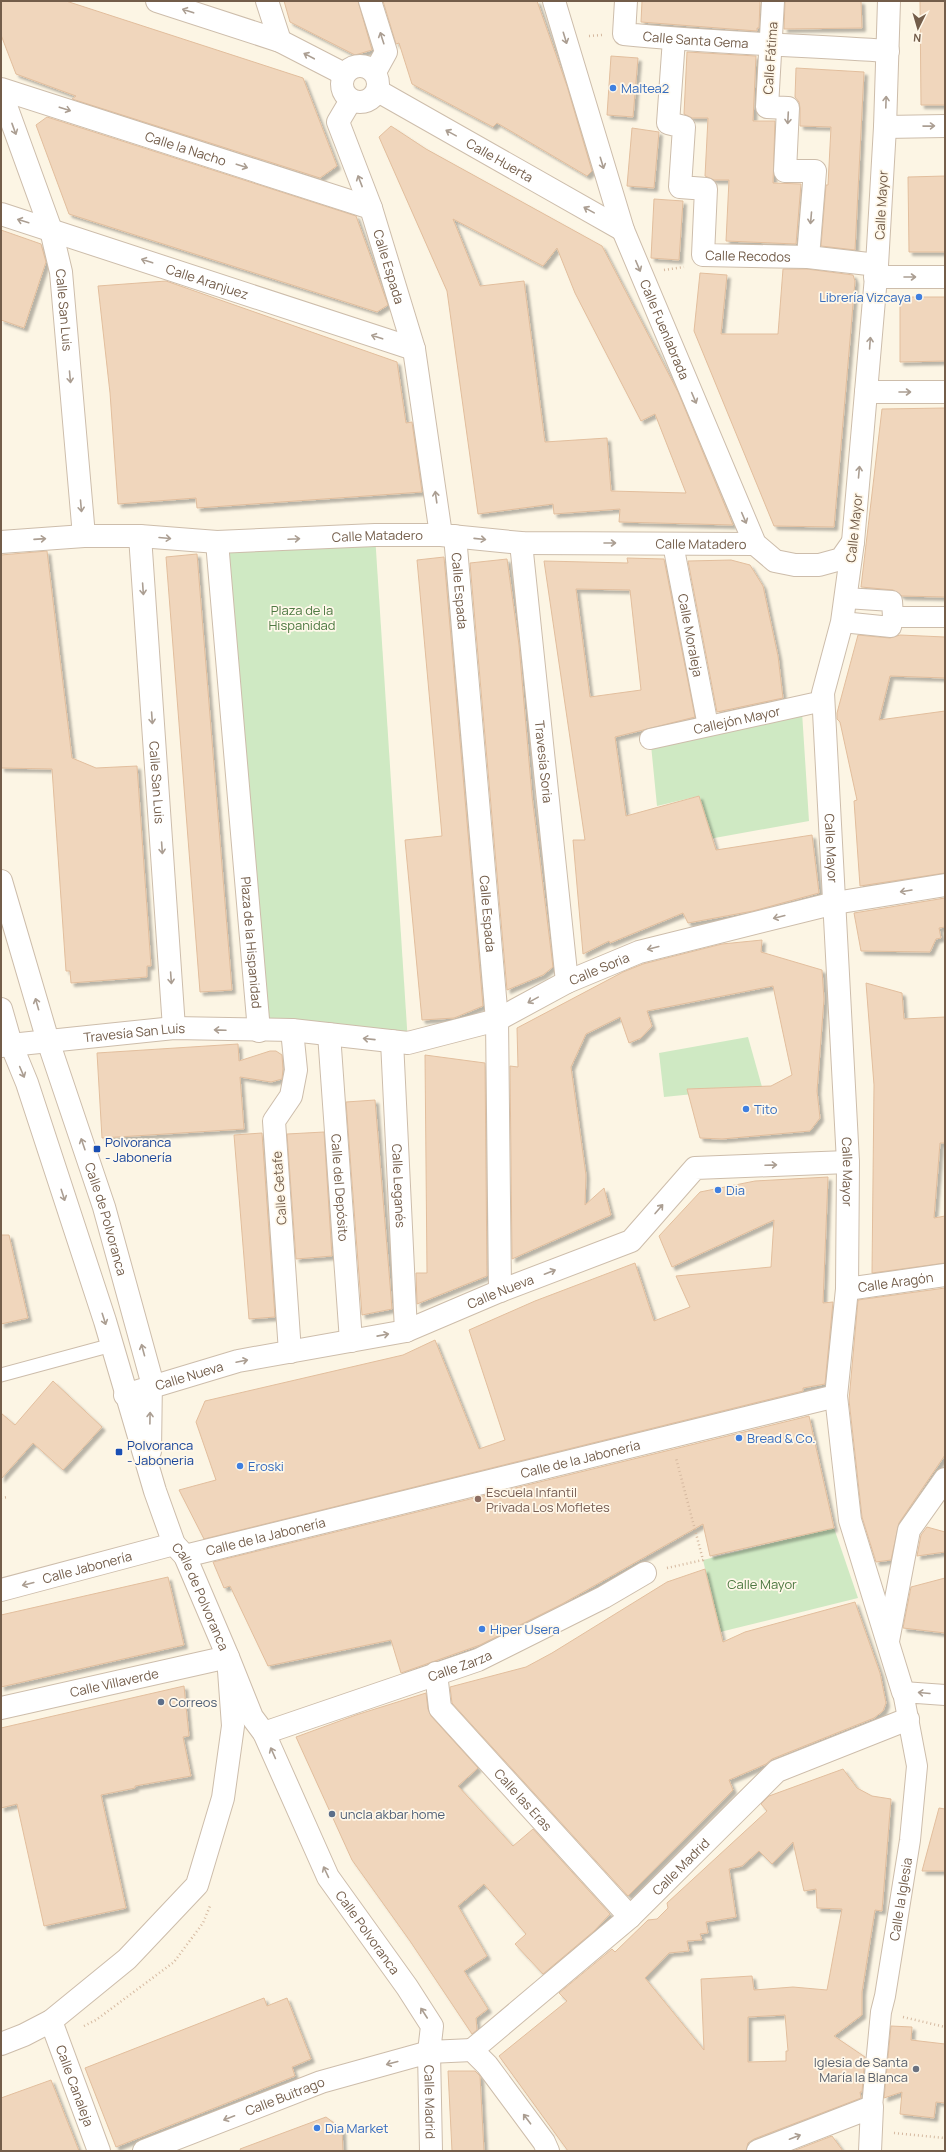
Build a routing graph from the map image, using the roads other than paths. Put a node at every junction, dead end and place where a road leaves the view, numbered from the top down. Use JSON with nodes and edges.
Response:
{"nodes":[{"id":1,"x":158,"y":1,"type":"edge"},
{"id":2,"x":267,"y":1,"type":"edge"},
{"id":3,"x":370,"y":1,"type":"edge"},
{"id":4,"x":554,"y":1,"type":"edge"},
{"id":5,"x":626,"y":1,"type":"edge"},
{"id":6,"x":774,"y":1,"type":"edge"},
{"id":7,"x":889,"y":1,"type":"edge"},
{"id":8,"x":674,"y":39,"type":"junction"},
{"id":9,"x":280,"y":41,"type":"junction"},
{"id":10,"x":771,"y":43,"type":"junction"},
{"id":11,"x":888,"y":51,"type":"junction"},
{"id":12,"x":344,"y":74,"type":"junction"},
{"id":13,"x":376,"y":82,"type":"junction"},
{"id":14,"x":1,"y":90,"type":"edge"},
{"id":15,"x":351,"y":100,"type":"junction"},
{"id":16,"x":945,"y":126,"type":"edge"},
{"id":17,"x":885,"y":127,"type":"junction"},
{"id":18,"x":371,"y":208,"type":"junction"},
{"id":19,"x":1,"y":214,"type":"edge"},
{"id":20,"x":51,"y":230,"type":"junction"},
{"id":21,"x":623,"y":230,"type":"junction"},
{"id":22,"x":808,"y":257,"type":"junction"},
{"id":23,"x":876,"y":271,"type":"junction"},
{"id":24,"x":945,"y":277,"type":"edge"},
{"id":25,"x":414,"y":349,"type":"junction"},
{"id":26,"x":866,"y":392,"type":"junction"},
{"id":27,"x":945,"y":392,"type":"edge"},
{"id":28,"x":84,"y":536,"type":"junction"},
{"id":29,"x":140,"y":536,"type":"junction"},
{"id":30,"x":448,"y":536,"type":"junction"},
{"id":31,"x":1,"y":542,"type":"edge"},
{"id":32,"x":217,"y":542,"type":"junction"},
{"id":33,"x":853,"y":542,"type":"junction"},
{"id":34,"x":521,"y":543,"type":"junction"},
{"id":35,"x":673,"y":544,"type":"junction"},
{"id":36,"x":755,"y":544,"type":"junction"},
{"id":37,"x":846,"y":598,"type":"junction"},
{"id":38,"x":945,"y":616,"type":"edge"},
{"id":39,"x":893,"y":617,"type":"junction"},
{"id":40,"x":842,"y":622,"type":"junction"},
{"id":41,"x":823,"y":701,"type":"junction"},
{"id":42,"x":708,"y":726,"type":"junction"},
{"id":43,"x":650,"y":739,"type":"dead end"},
{"id":44,"x":1,"y":881,"type":"edge"},
{"id":45,"x":945,"y":885,"type":"edge"},
{"id":46,"x":835,"y":903,"type":"junction"},
{"id":47,"x":567,"y":982,"type":"junction"},
{"id":48,"x":1,"y":1009,"type":"edge"},
{"id":49,"x":497,"y":1020,"type":"junction"},
{"id":50,"x":174,"y":1028,"type":"junction"},
{"id":51,"x":292,"y":1030,"type":"junction"},
{"id":52,"x":259,"y":1031,"type":"junction"},
{"id":53,"x":329,"y":1034,"type":"junction"},
{"id":54,"x":48,"y":1041,"type":"junction"},
{"id":55,"x":392,"y":1041,"type":"junction"},
{"id":56,"x":6,"y":1045,"type":"edge"},
{"id":57,"x":848,"y":1162,"type":"junction"},
{"id":58,"x":945,"y":1275,"type":"edge"},
{"id":59,"x":847,"y":1289,"type":"junction"},
{"id":60,"x":500,"y":1291,"type":"junction"},
{"id":61,"x":406,"y":1331,"type":"junction"},
{"id":62,"x":351,"y":1341,"type":"junction"},
{"id":63,"x":112,"y":1345,"type":"junction"},
{"id":64,"x":290,"y":1352,"type":"junction"},
{"id":65,"x":1,"y":1375,"type":"edge"},
{"id":66,"x":151,"y":1388,"type":"junction"},
{"id":67,"x":125,"y":1395,"type":"junction"},
{"id":68,"x":836,"y":1396,"type":"junction"},
{"id":69,"x":150,"y":1471,"type":"junction"},
{"id":70,"x":945,"y":1479,"type":"edge"},
{"id":71,"x":179,"y":1550,"type":"junction"},
{"id":72,"x":646,"y":1573,"type":"road end"},
{"id":73,"x":1,"y":1590,"type":"edge"},
{"id":74,"x":887,"y":1643,"type":"junction"},
{"id":75,"x":228,"y":1657,"type":"junction"},
{"id":76,"x":436,"y":1674,"type":"junction"},
{"id":77,"x":903,"y":1692,"type":"junction"},
{"id":78,"x":945,"y":1695,"type":"edge"},
{"id":79,"x":1,"y":1708,"type":"edge"},
{"id":80,"x":908,"y":1719,"type":"junction"},
{"id":81,"x":264,"y":1733,"type":"junction"},
{"id":82,"x":630,"y":1917,"type":"junction"},
{"id":83,"x":51,"y":2021,"type":"junction"},
{"id":84,"x":1,"y":2044,"type":"edge"},
{"id":85,"x":472,"y":2050,"type":"junction"},
{"id":86,"x":429,"y":2052,"type":"junction"},
{"id":87,"x":872,"y":2108,"type":"junction"},
{"id":88,"x":871,"y":2141,"type":"edge"},
{"id":89,"x":99,"y":2151,"type":"edge"},
{"id":90,"x":144,"y":2151,"type":"edge"},
{"id":91,"x":431,"y":2151,"type":"edge"},
{"id":92,"x":548,"y":2151,"type":"edge"},
{"id":93,"x":758,"y":2151,"type":"edge"}],
"edges":[{"from":9,"to":1,"type":"street","one_way":true},
{"from":2,"to":9,"type":"street"},
{"from":13,"to":3,"type":"street","one_way":true},
{"from":4,"to":21,"type":"street","name":"Calle Fuenlabrada","one_way":true},
{"from":5,"to":8,"type":"street","name":"Calle Santa Gema"},
{"from":6,"to":10,"type":"street","name":"Calle Fátima"},
{"from":7,"to":11,"type":"street","name":"Calle Mayor"},
{"from":8,"to":10,"type":"street","name":"Calle Santa Gema"},
{"from":8,"to":22,"type":"street","name":"Calle Recodos"},
{"from":12,"to":9,"type":"street","one_way":true},
{"from":10,"to":11,"type":"street","name":"Calle Santa Gema"},
{"from":10,"to":22,"type":"street","name":"Calle Fátima","one_way":true},
{"from":17,"to":11,"type":"street","name":"Calle Mayor","one_way":true},
{"from":12,"to":13,"type":"street"},
{"from":12,"to":15,"type":"street"},
{"from":13,"to":15,"type":"street"},
{"from":21,"to":13,"type":"street","name":"Calle Huerta","one_way":true},
{"from":14,"to":18,"type":"street","name":"Calle la Nacho","one_way":true},
{"from":14,"to":20,"type":"street","name":"Calle San Luis","one_way":true},
{"from":18,"to":15,"type":"street","name":"Calle Espada","one_way":true},
{"from":17,"to":16,"type":"street","one_way":true},
{"from":17,"to":23,"type":"street","name":"Calle Mayor"},
{"from":18,"to":25,"type":"street","name":"Calle Espada"},
{"from":20,"to":19,"type":"street","name":"Calle Aranjuez","one_way":true},
{"from":25,"to":20,"type":"street","name":"Calle Aranjuez","one_way":true},
{"from":20,"to":28,"type":"street","name":"Calle San Luis","one_way":true},
{"from":21,"to":36,"type":"street","name":"Calle Fuenlabrada","one_way":true},
{"from":22,"to":23,"type":"street","name":"Calle Recodos"},
{"from":23,"to":24,"type":"street","name":"Calle Recodos","one_way":true},
{"from":26,"to":23,"type":"street","name":"Calle Mayor","one_way":true},
{"from":30,"to":25,"type":"street","name":"Calle Espada","one_way":true},
{"from":26,"to":27,"type":"street","one_way":true},
{"from":33,"to":26,"type":"street","name":"Calle Mayor","one_way":true},
{"from":28,"to":29,"type":"street","name":"Calle Matadero"},
{"from":31,"to":28,"type":"street","name":"Calle Matadero","one_way":true},
{"from":29,"to":32,"type":"street","name":"Calle Matadero","one_way":true},
{"from":29,"to":50,"type":"street","name":"Calle San Luis","one_way":true},
{"from":32,"to":30,"type":"street","name":"Calle Matadero","one_way":true},
{"from":30,"to":34,"type":"street","name":"Calle Matadero","one_way":true},
{"from":30,"to":49,"type":"street","name":"Calle Espada"},
{"from":32,"to":52,"type":"street","name":"Plaza de la Hispanidad"},
{"from":33,"to":36,"type":"street","name":"Calle Fuenlabrada"},
{"from":33,"to":37,"type":"street","name":"Calle Mayor"},
{"from":34,"to":35,"type":"street","name":"Calle Matadero","one_way":true},
{"from":34,"to":47,"type":"street","name":"Travesía Soria"},
{"from":35,"to":36,"type":"street","name":"Calle Matadero"},
{"from":35,"to":42,"type":"street","name":"Calle Moraleja"},
{"from":37,"to":39,"type":"street"},
{"from":37,"to":40,"type":"street","name":"Calle Mayor"},
{"from":38,"to":39,"type":"street"},
{"from":39,"to":40,"type":"street"},
{"from":40,"to":41,"type":"street","name":"Calle Mayor"},
{"from":41,"to":42,"type":"street","name":"Callejón Mayor"},
{"from":41,"to":46,"type":"street","name":"Calle Mayor"},
{"from":42,"to":43,"type":"street","name":"Callejón Mayor"},
{"from":54,"to":44,"type":"street","name":"Calle de Polvoranca","one_way":true},
{"from":45,"to":46,"type":"street","name":"Calle Soria","one_way":true},
{"from":46,"to":47,"type":"street","name":"Calle Soria","one_way":true},
{"from":46,"to":57,"type":"street","name":"Calle Mayor"},
{"from":47,"to":49,"type":"street","name":"Calle Soria","one_way":true},
{"from":48,"to":56,"type":"street","name":"Calle de Polvoranca"},
{"from":49,"to":55,"type":"street","name":"Calle Soria"},
{"from":49,"to":60,"type":"street","name":"Calle Espada"},
{"from":52,"to":50,"type":"street","name":"Travesía San Luis","one_way":true},
{"from":50,"to":54,"type":"street","name":"Travesía San Luis"},
{"from":51,"to":52,"type":"street","name":"Calle Soria"},
{"from":51,"to":53,"type":"street","name":"Calle Soria"},
{"from":51,"to":64,"type":"street","name":"Calle Getafe"},
{"from":55,"to":53,"type":"street","name":"Calle Soria","one_way":true},
{"from":53,"to":62,"type":"street","name":"Calle del Depósito"},
{"from":54,"to":56,"type":"street","name":"Travesía San Luis"},
{"from":66,"to":54,"type":"street","name":"Calle de Polvoranca","one_way":true},
{"from":55,"to":61,"type":"street","name":"Calle Leganés"},
{"from":56,"to":63,"type":"street","name":"Calle de Polvoranca","one_way":true},
{"from":57,"to":59,"type":"street","name":"Calle Mayor"},
{"from":60,"to":57,"type":"street","name":"Calle Nueva","one_way":true},
{"from":58,"to":59,"type":"street","name":"Calle Aragón"},
{"from":59,"to":68,"type":"street","name":"Calle Mayor"},
{"from":60,"to":61,"type":"street","name":"Calle Nueva"},
{"from":62,"to":61,"type":"street","name":"Calle Nueva","one_way":true},
{"from":62,"to":64,"type":"street","name":"Calle Nueva"},
{"from":63,"to":65,"type":"lane"},
{"from":63,"to":67,"type":"street","name":"Calle de Polvoranca"},
{"from":66,"to":64,"type":"street","name":"Calle Nueva","one_way":true},
{"from":66,"to":67,"type":"street","name":"Calle Nueva"},
{"from":69,"to":66,"type":"street","name":"Calle de Polvoranca","one_way":true},
{"from":67,"to":69,"type":"street","name":"Calle de Polvoranca"},
{"from":68,"to":71,"type":"street","name":"Calle de la Jabonería"},
{"from":68,"to":74,"type":"street","name":"Calle Mayor"},
{"from":69,"to":71,"type":"street","name":"Calle de Polvoranca"},
{"from":70,"to":74,"type":"street"},
{"from":71,"to":73,"type":"street","name":"Calle Jabonería","one_way":true},
{"from":71,"to":75,"type":"street","name":"Calle de Polvoranca"},
{"from":72,"to":76,"type":"street","name":"Calle Zarza"},
{"from":74,"to":77,"type":"street","name":"Calle Mayor"},
{"from":75,"to":79,"type":"street","name":"Calle Villaverde"},
{"from":75,"to":81,"type":"street","name":"Calle Polvoranca"},
{"from":75,"to":83,"type":"street","name":"Calle de Polvoranca"},
{"from":76,"to":81,"type":"street","name":"Calle Zarza"},
{"from":76,"to":82,"type":"street","name":"Calle las Eras"},
{"from":78,"to":77,"type":"street","one_way":true},
{"from":77,"to":80,"type":"street","name":"Calle la Iglesia"},
{"from":80,"to":82,"type":"street","name":"Calle Madrid"},
{"from":80,"to":87,"type":"street","name":"Calle la Iglesia"},
{"from":86,"to":81,"type":"street","name":"Calle Polvoranca","one_way":true},
{"from":82,"to":85,"type":"street","name":"Calle Madrid"},
{"from":83,"to":84,"type":"street","name":"Calle de Polvoranca"},
{"from":83,"to":89,"type":"street","name":"Calle Canaleja"},
{"from":85,"to":86,"type":"street"},
{"from":92,"to":85,"type":"street","one_way":true},
{"from":86,"to":90,"type":"street","name":"Calle Buitrago","one_way":true},
{"from":86,"to":91,"type":"street","name":"Calle Madrid"},
{"from":87,"to":88,"type":"street"},
{"from":93,"to":87,"type":"street","one_way":true}]}
